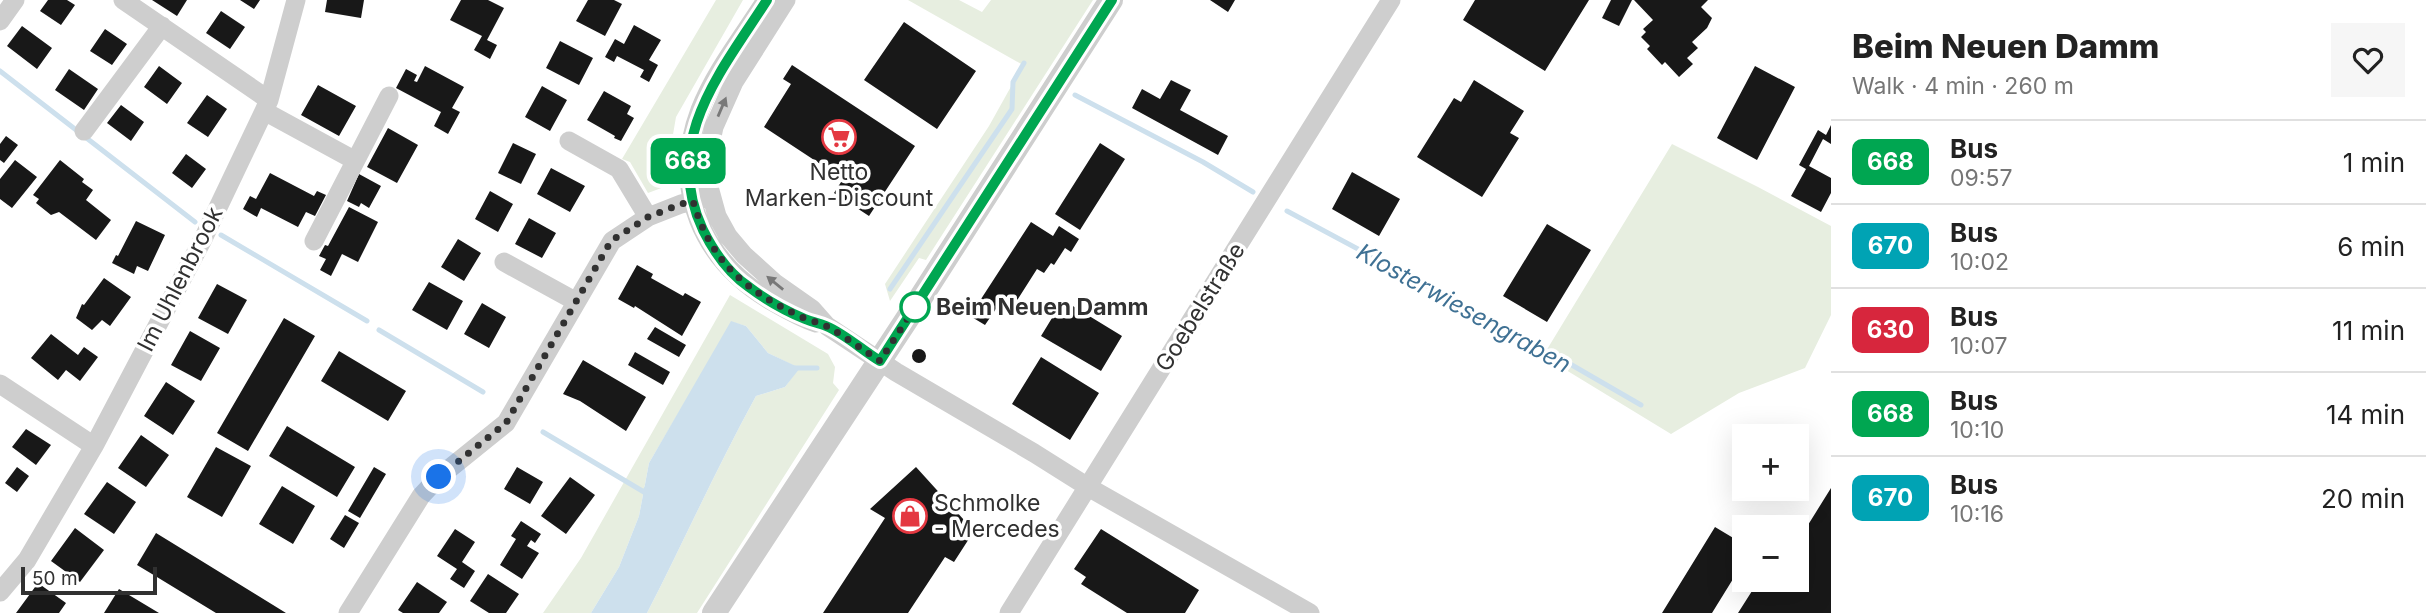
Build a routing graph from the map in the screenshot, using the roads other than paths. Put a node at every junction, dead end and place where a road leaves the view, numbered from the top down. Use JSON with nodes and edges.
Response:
{"nodes":[{"id":1,"x":15,"y":0,"type":"edge"},
{"id":2,"x":123,"y":0,"type":"edge"},
{"id":3,"x":296,"y":0,"type":"edge"},
{"id":4,"x":766,"y":0,"type":"edge"},
{"id":5,"x":786,"y":0,"type":"edge"},
{"id":6,"x":1111,"y":0,"type":"edge"},
{"id":7,"x":1391,"y":0,"type":"edge"},
{"id":8,"x":0,"y":21,"type":"edge"},
{"id":9,"x":162,"y":26,"type":"junction"},
{"id":10,"x":389,"y":96,"type":"dead end"},
{"id":11,"x":267,"y":105,"type":"junction"},
{"id":12,"x":84,"y":131,"type":"dead end"},
{"id":13,"x":569,"y":141,"type":"dead end"},
{"id":14,"x":354,"y":160,"type":"junction"},
{"id":15,"x":702,"y":199,"type":"junction"},
{"id":16,"x":648,"y":217,"type":"junction"},
{"id":17,"x":314,"y":241,"type":"dead end"},
{"id":18,"x":504,"y":262,"type":"dead end"},
{"id":19,"x":575,"y":301,"type":"junction"},
{"id":20,"x":880,"y":361,"type":"junction"},
{"id":21,"x":0,"y":384,"type":"edge"},
{"id":22,"x":94,"y":446,"type":"junction"},
{"id":23,"x":1088,"y":487,"type":"junction"},
{"id":24,"x":0,"y":592,"type":"edge"},
{"id":25,"x":348,"y":613,"type":"edge"},
{"id":26,"x":713,"y":613,"type":"edge"},
{"id":27,"x":1009,"y":613,"type":"edge"},
{"id":28,"x":1310,"y":613,"type":"edge"}],
"edges":[{"from":1,"to":8,"type":"street"},
{"from":2,"to":9,"type":"street"},
{"from":3,"to":11,"type":"street","name":"Im Uhlenbrook"},
{"from":4,"to":15,"type":"street"},
{"from":15,"to":5,"type":"street","one_way":true},
{"from":6,"to":20,"type":"street"},
{"from":7,"to":23,"type":"street","name":"Goebelstraße"},
{"from":9,"to":11,"type":"street"},
{"from":9,"to":12,"type":"street"},
{"from":10,"to":14,"type":"street"},
{"from":11,"to":14,"type":"street"},
{"from":11,"to":22,"type":"street","name":"Im Uhlenbrook"},
{"from":13,"to":16,"type":"street"},
{"from":14,"to":17,"type":"street"},
{"from":15,"to":16,"type":"street"},
{"from":15,"to":20,"type":"street"},
{"from":16,"to":19,"type":"street"},
{"from":18,"to":19,"type":"street"},
{"from":19,"to":25,"type":"street"},
{"from":20,"to":23,"type":"street"},
{"from":20,"to":26,"type":"street"},
{"from":21,"to":22,"type":"street"},
{"from":22,"to":24,"type":"street","name":"Im Uhlenbrook"},
{"from":23,"to":27,"type":"street","name":"Goebelstraße"},
{"from":23,"to":28,"type":"street"}]}
